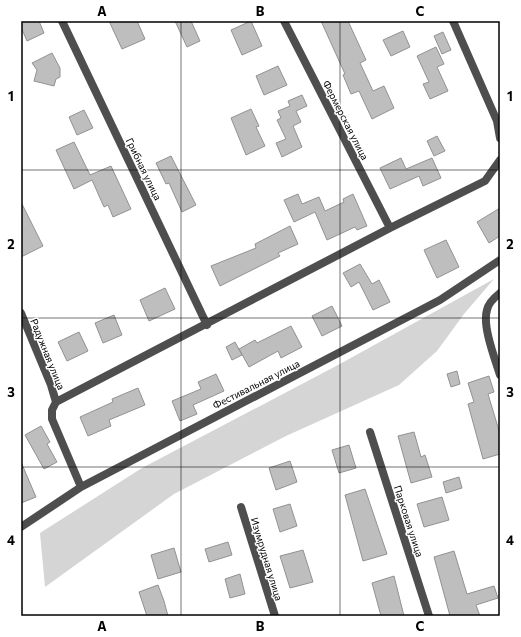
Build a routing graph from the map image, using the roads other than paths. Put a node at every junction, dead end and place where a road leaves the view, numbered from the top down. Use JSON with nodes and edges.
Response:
{"nodes":[{"id":1,"x":62,"y":21,"type":"edge"},
{"id":2,"x":284,"y":21,"type":"edge"},
{"id":3,"x":453,"y":21,"type":"edge"},
{"id":4,"x":500,"y":138,"type":"edge"},
{"id":5,"x":500,"y":160,"type":"edge"},
{"id":6,"x":390,"y":228,"type":"junction"},
{"id":7,"x":500,"y":260,"type":"edge"},
{"id":8,"x":500,"y":293,"type":"edge"},
{"id":9,"x":21,"y":313,"type":"edge"},
{"id":10,"x":207,"y":325,"type":"junction"},
{"id":11,"x":500,"y":375,"type":"edge"},
{"id":12,"x":56,"y":402,"type":"junction"},
{"id":13,"x":370,"y":432,"type":"dead end"},
{"id":14,"x":80,"y":487,"type":"junction"},
{"id":15,"x":241,"y":507,"type":"dead end"},
{"id":16,"x":21,"y":527,"type":"edge"},
{"id":17,"x":274,"y":616,"type":"edge"},
{"id":18,"x":429,"y":616,"type":"edge"}],
"edges":[{"from":1,"to":10,"type":"street","name":"Грибная улица"},
{"from":2,"to":6,"type":"street","name":"Фермерская улица"},
{"from":3,"to":4,"type":"street"},
{"from":5,"to":6,"type":"street"},
{"from":6,"to":10,"type":"street"},
{"from":7,"to":14,"type":"street","name":"Фестивальная улица"},
{"from":8,"to":11,"type":"street"},
{"from":9,"to":12,"type":"street","name":"Радужная улица"},
{"from":10,"to":12,"type":"street"},
{"from":12,"to":14,"type":"street"},
{"from":13,"to":18,"type":"street","name":"Парковая улица"},
{"from":14,"to":16,"type":"street","name":"Фестивальная улица"},
{"from":15,"to":17,"type":"street","name":"Изумрудная улица"}]}
